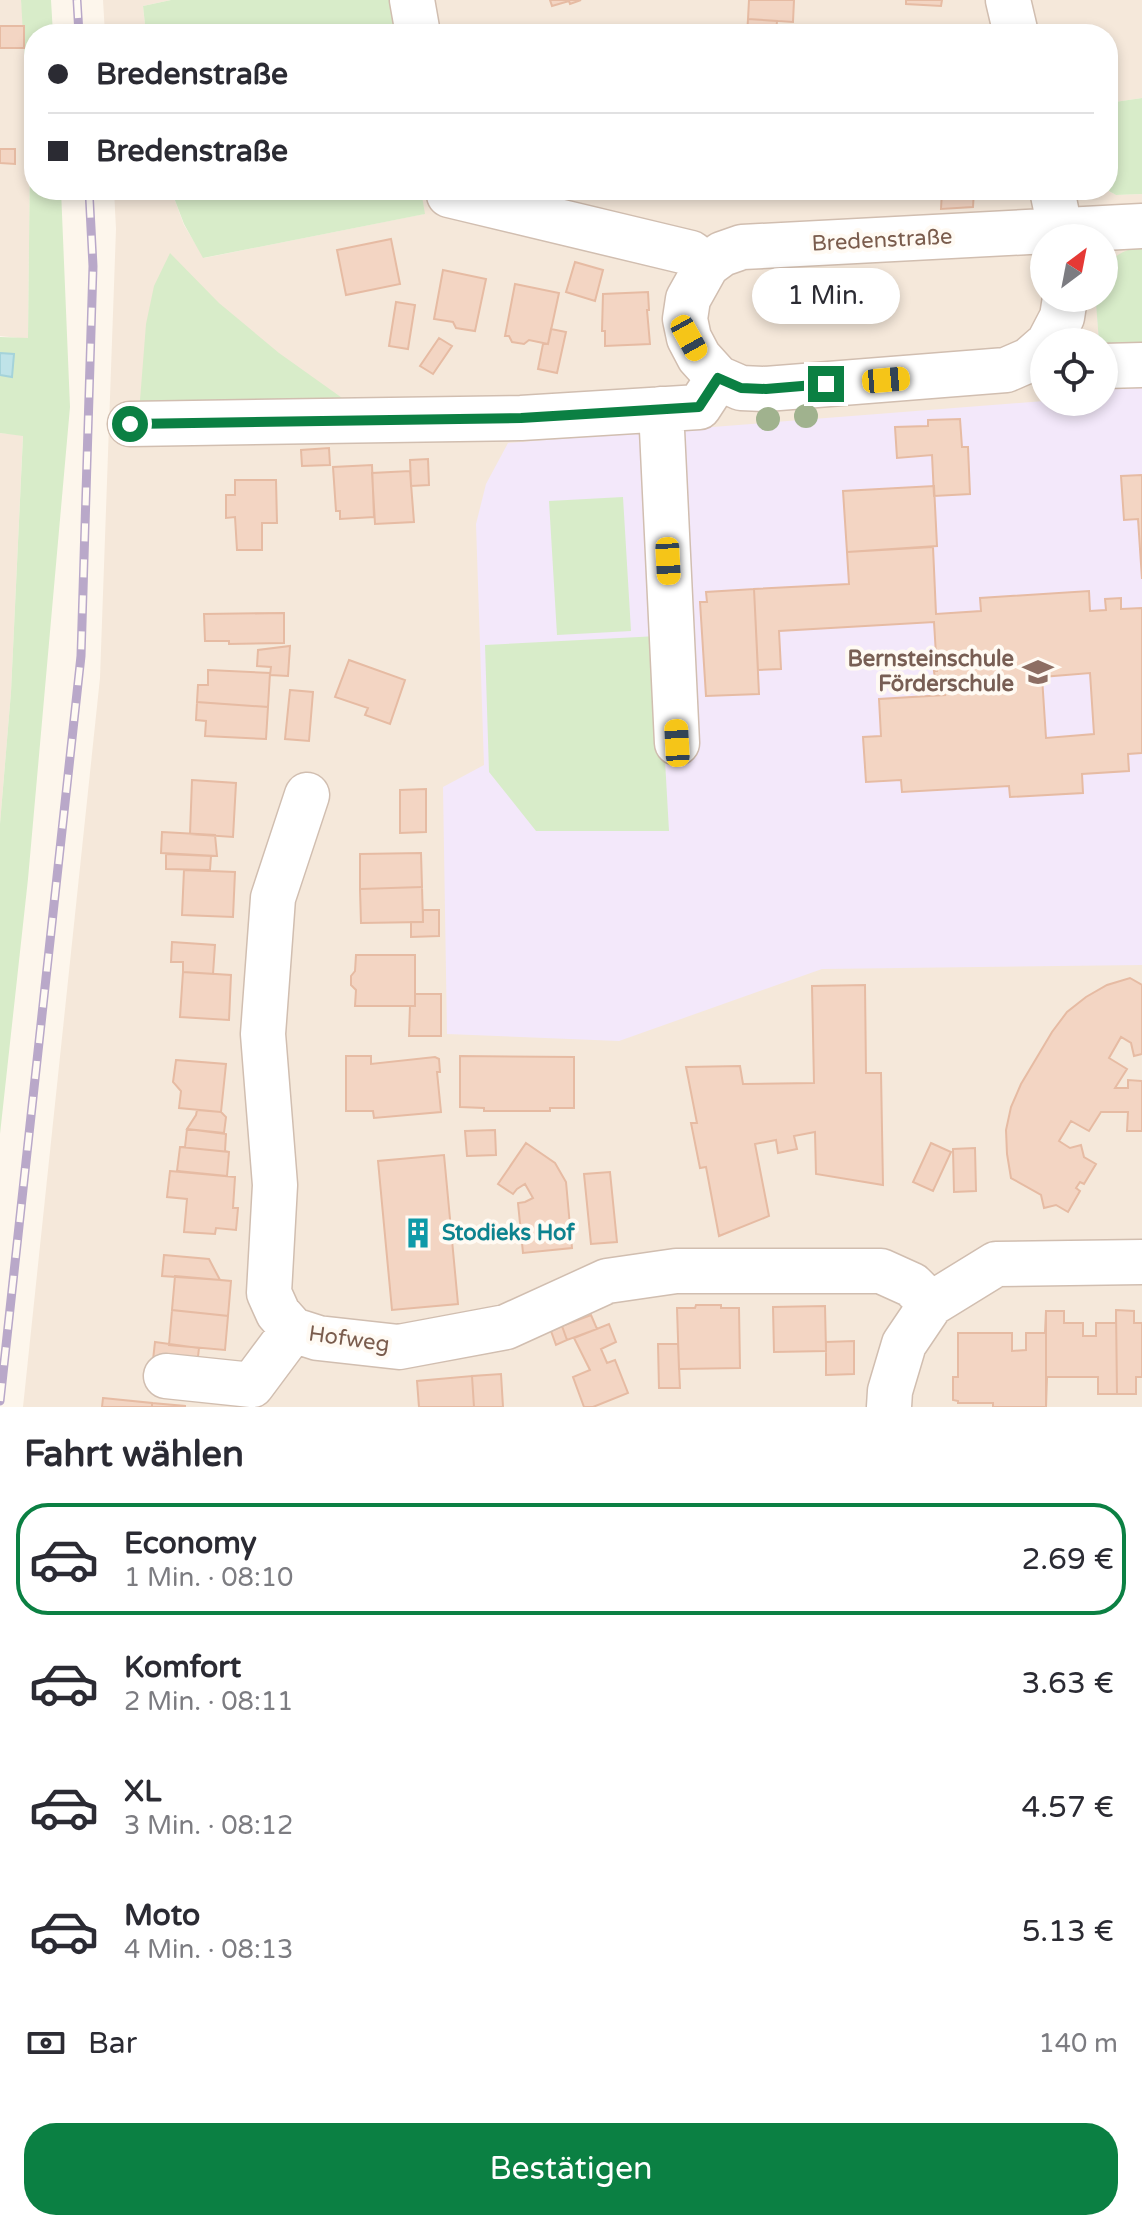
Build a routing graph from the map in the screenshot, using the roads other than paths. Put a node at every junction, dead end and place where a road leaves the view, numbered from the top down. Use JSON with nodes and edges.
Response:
{"nodes":[{"id":1,"x":412,"y":0,"type":"edge"},
{"id":2,"x":1008,"y":0,"type":"edge"},
{"id":3,"x":416,"y":24,"type":"edge"},
{"id":4,"x":1014,"y":24,"type":"edge"},
{"id":5,"x":470,"y":200,"type":"edge"},
{"id":6,"x":1059,"y":219,"type":"edge"},
{"id":7,"x":1142,"y":226,"type":"edge"},
{"id":8,"x":707,"y":265,"type":"junction"},
{"id":9,"x":1030,"y":359,"type":"edge"},
{"id":10,"x":1142,"y":365,"type":"edge"},
{"id":11,"x":1118,"y":366,"type":"edge"},
{"id":12,"x":718,"y":378,"type":"junction"},
{"id":13,"x":661,"y":409,"type":"junction"},
{"id":14,"x":130,"y":424,"type":"dead end"},
{"id":15,"x":677,"y":743,"type":"dead end"},
{"id":16,"x":307,"y":795,"type":"dead end"},
{"id":17,"x":1142,"y":1262,"type":"edge"},
{"id":18,"x":931,"y":1304,"type":"junction"},
{"id":19,"x":293,"y":1330,"type":"junction"},
{"id":20,"x":166,"y":1376,"type":"dead end"},
{"id":21,"x":889,"y":1407,"type":"edge"}],
"edges":[{"from":1,"to":3,"type":"street"},
{"from":2,"to":4,"type":"street"},
{"from":5,"to":8,"type":"street"},
{"from":6,"to":7,"type":"street","name":"Bredenstraße"},
{"from":6,"to":8,"type":"street","name":"Bredenstraße"},
{"from":8,"to":12,"type":"street"},
{"from":9,"to":12,"type":"street"},
{"from":10,"to":11,"type":"street"},
{"from":12,"to":13,"type":"street"},
{"from":13,"to":14,"type":"street"},
{"from":13,"to":15,"type":"street"},
{"from":16,"to":19,"type":"street","name":"Hofweg"},
{"from":17,"to":18,"type":"street"},
{"from":18,"to":19,"type":"street","name":"Hofweg"},
{"from":18,"to":21,"type":"street"},
{"from":19,"to":20,"type":"street"}]}
